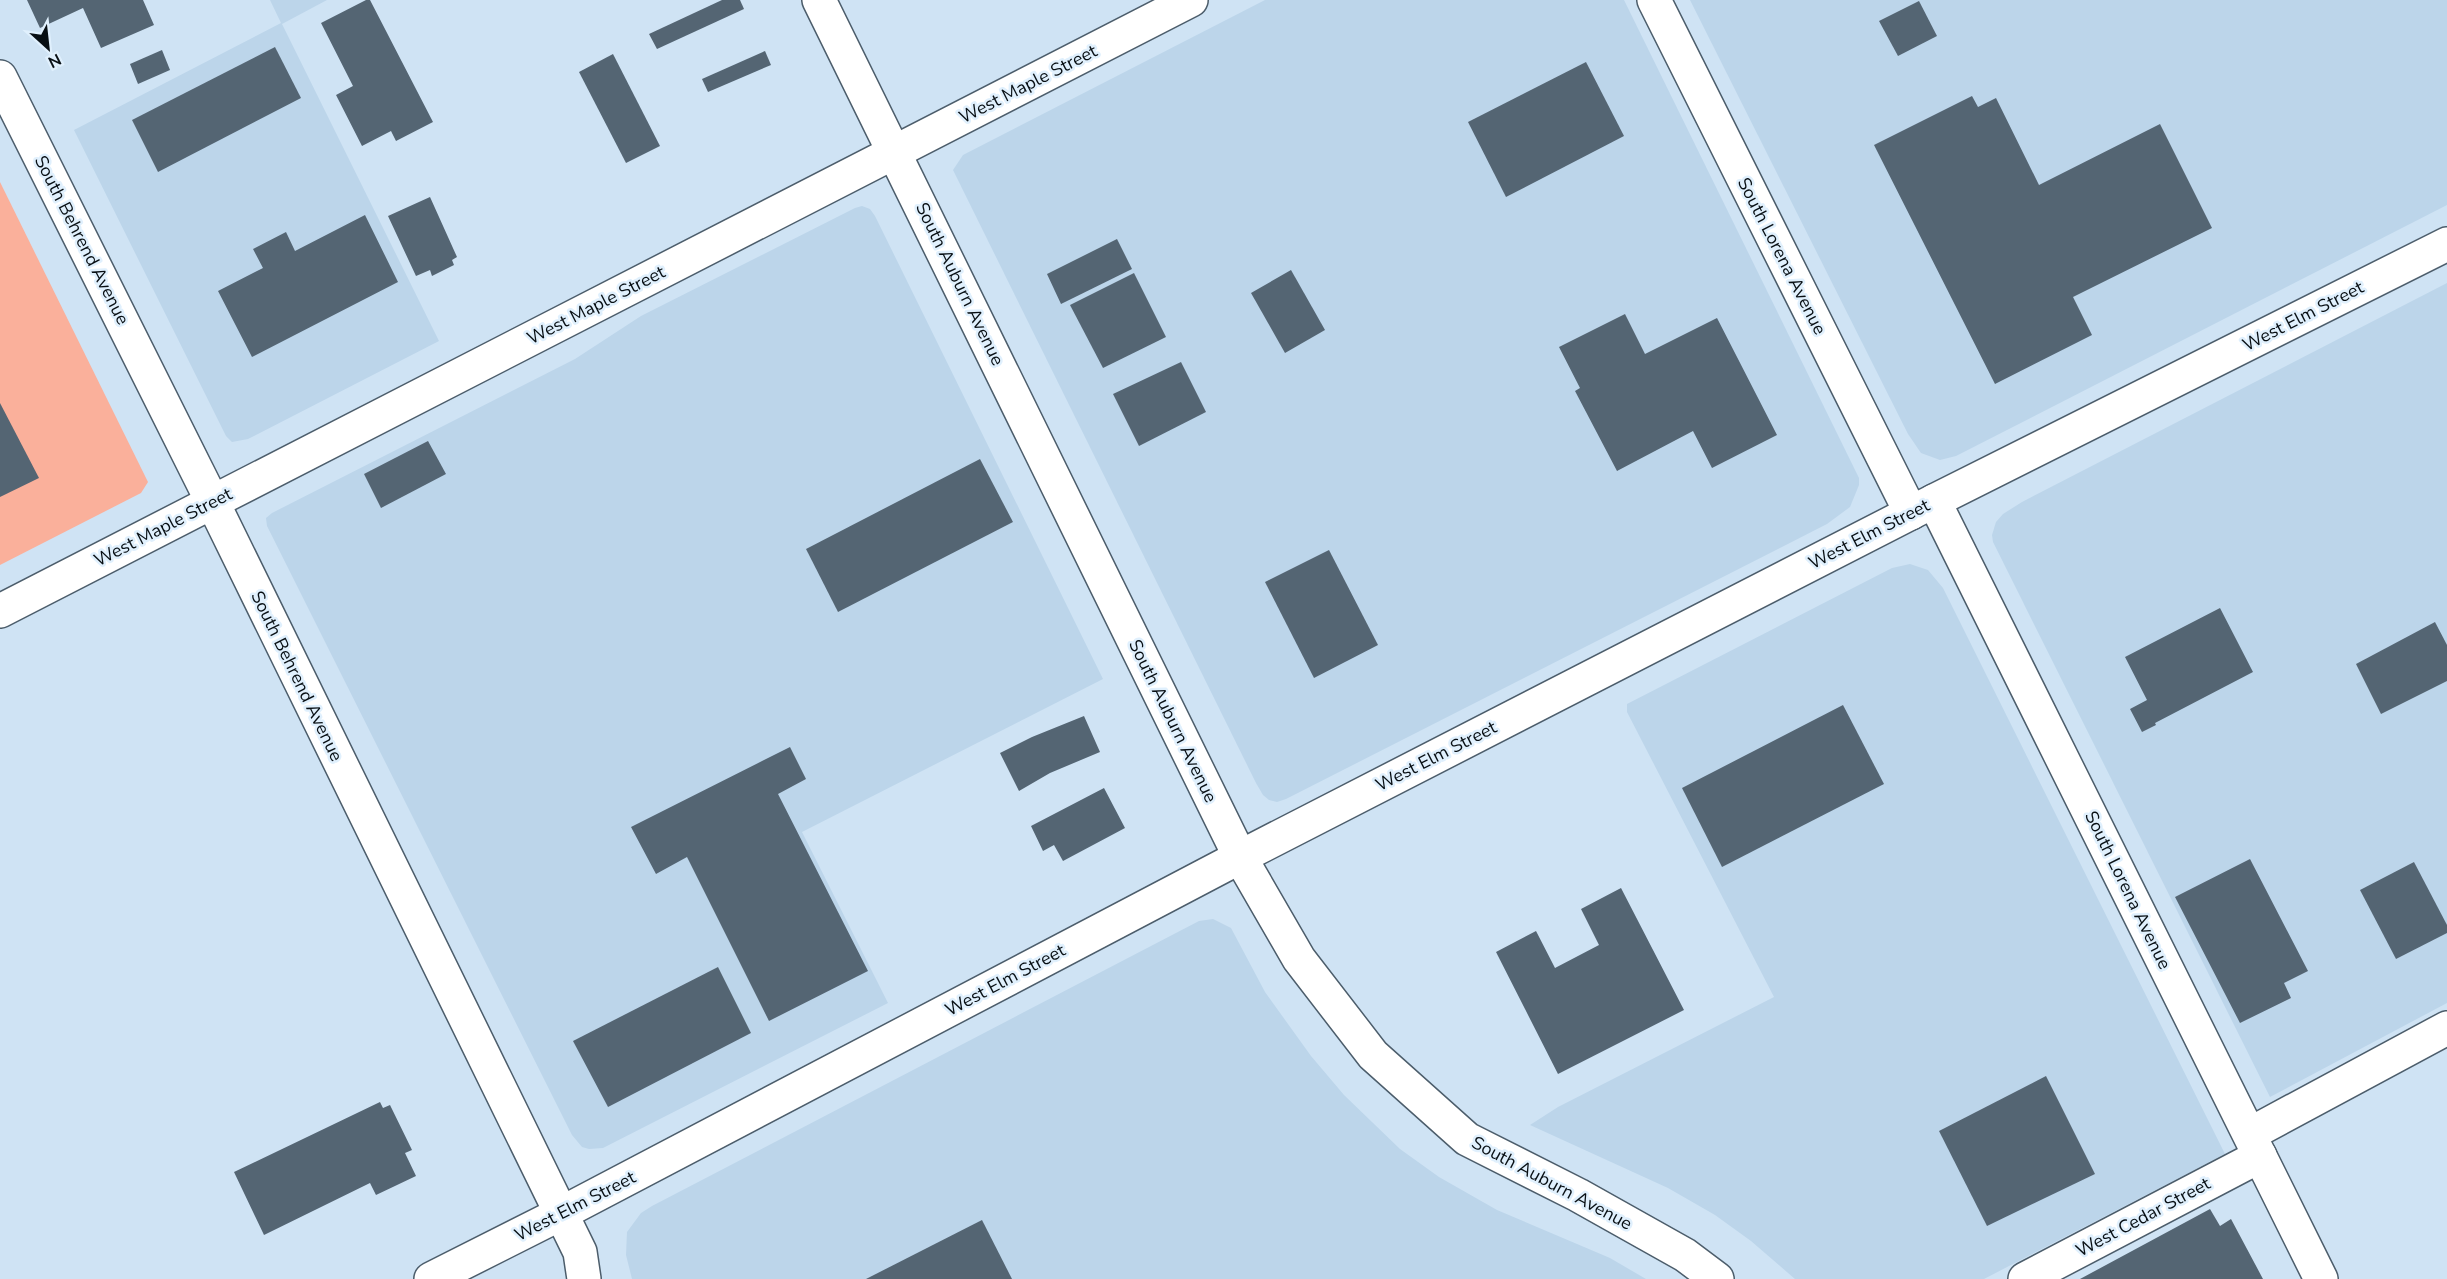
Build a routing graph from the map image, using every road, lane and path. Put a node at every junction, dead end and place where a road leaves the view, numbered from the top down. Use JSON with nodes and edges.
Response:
{"nodes":[{"id":1,"x":819,"y":0,"type":"edge"},
{"id":2,"x":1191,"y":0,"type":"edge"},
{"id":3,"x":1654,"y":0,"type":"edge"},
{"id":4,"x":0,"y":77,"type":"edge"},
{"id":5,"x":895,"y":152,"type":"junction"},
{"id":6,"x":2447,"y":244,"type":"edge"},
{"id":7,"x":212,"y":501,"type":"junction"},
{"id":8,"x":1922,"y":507,"type":"junction"},
{"id":9,"x":0,"y":610,"type":"edge"},
{"id":10,"x":1240,"y":857,"type":"junction"},
{"id":11,"x":2447,"y":1028,"type":"edge"},
{"id":12,"x":2255,"y":1145,"type":"junction"},
{"id":13,"x":560,"y":1214,"type":"junction"},
{"id":14,"x":431,"y":1279,"type":"edge"},
{"id":15,"x":584,"y":1279,"type":"edge"},
{"id":16,"x":1717,"y":1279,"type":"edge"},
{"id":17,"x":2025,"y":1279,"type":"edge"},
{"id":18,"x":2321,"y":1279,"type":"edge"}],
"edges":[{"from":1,"to":5,"type":"street","name":"South Auburn Avenue"},
{"from":2,"to":5,"type":"street","name":"West Maple Street"},
{"from":3,"to":8,"type":"street","name":"South Lorena Avenue"},
{"from":4,"to":7,"type":"street","name":"South Behrend Avenue"},
{"from":5,"to":7,"type":"street","name":"West Maple Street"},
{"from":5,"to":10,"type":"street","name":"South Auburn Avenue"},
{"from":6,"to":8,"type":"street","name":"West Elm Street"},
{"from":7,"to":9,"type":"street","name":"West Maple Street"},
{"from":7,"to":13,"type":"street","name":"South Behrend Avenue"},
{"from":8,"to":10,"type":"street","name":"West Elm Street"},
{"from":8,"to":12,"type":"street","name":"South Lorena Avenue"},
{"from":10,"to":13,"type":"street","name":"West Elm Street"},
{"from":10,"to":16,"type":"street","name":"South Auburn Avenue"},
{"from":11,"to":12,"type":"street","name":"West Cedar Street"},
{"from":12,"to":17,"type":"street","name":"West Cedar Street"},
{"from":12,"to":18,"type":"street","name":"South Lorena Avenue"},
{"from":13,"to":14,"type":"street","name":"West Elm Street"},
{"from":13,"to":15,"type":"street","name":"South Behrend Avenue"}]}
